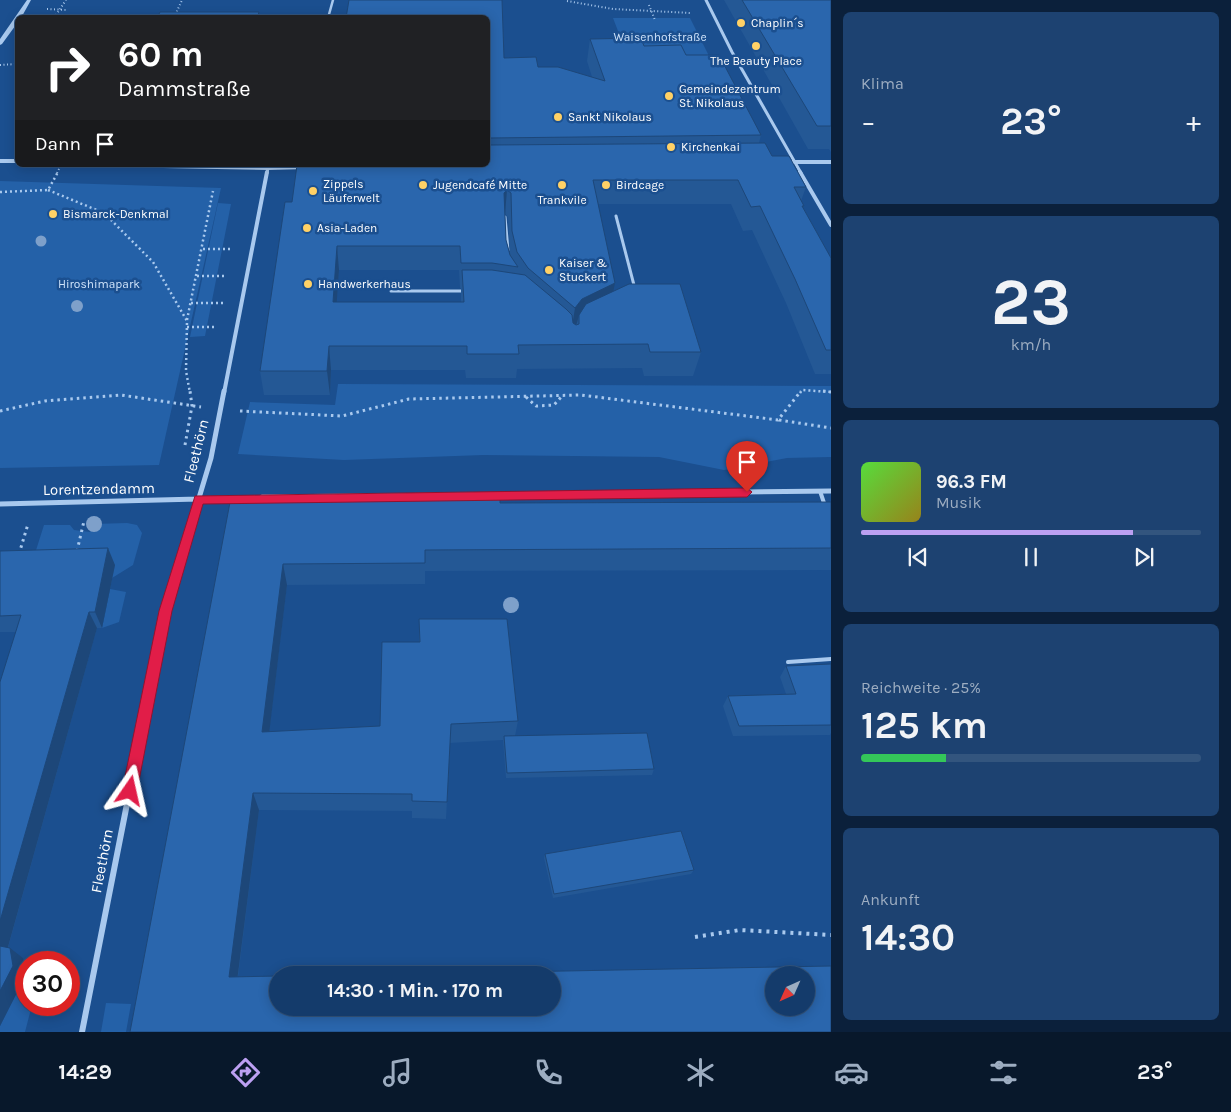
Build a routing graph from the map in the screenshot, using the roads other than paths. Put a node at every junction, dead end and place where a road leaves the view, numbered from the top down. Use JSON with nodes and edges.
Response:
{"nodes":[{"id":1,"x":29,"y":0,"type":"edge"},
{"id":2,"x":332,"y":0,"type":"edge"},
{"id":3,"x":706,"y":0,"type":"edge"},
{"id":4,"x":20,"y":15,"type":"edge"},
{"id":5,"x":329,"y":15,"type":"edge"},
{"id":6,"x":15,"y":22,"type":"edge"},
{"id":7,"x":0,"y":43,"type":"edge"},
{"id":8,"x":0,"y":161,"type":"edge"},
{"id":9,"x":15,"y":162,"type":"edge"},
{"id":10,"x":770,"y":162,"type":"edge"},
{"id":11,"x":797,"y":162,"type":"junction"},
{"id":12,"x":831,"y":162,"type":"edge"},
{"id":13,"x":269,"y":167,"type":"edge"},
{"id":14,"x":616,"y":216,"type":"dead end"},
{"id":15,"x":505,"y":217,"type":"edge"},
{"id":16,"x":831,"y":225,"type":"edge"},
{"id":17,"x":508,"y":252,"type":"edge"},
{"id":18,"x":391,"y":291,"type":"dead end"},
{"id":19,"x":470,"y":291,"type":"edge"},
{"id":20,"x":632,"y":295,"type":"edge"},
{"id":21,"x":820,"y":491,"type":"junction"},
{"id":22,"x":831,"y":491,"type":"edge"},
{"id":23,"x":242,"y":498,"type":"edge"},
{"id":24,"x":258,"y":498,"type":"edge"},
{"id":25,"x":199,"y":499,"type":"junction"},
{"id":26,"x":0,"y":504,"type":"edge"},
{"id":27,"x":828,"y":512,"type":"edge"},
{"id":28,"x":831,"y":659,"type":"edge"},
{"id":29,"x":788,"y":662,"type":"dead end"},
{"id":30,"x":82,"y":1032,"type":"edge"}],
"edges":[{"from":1,"to":4,"type":"street"},
{"from":2,"to":5,"type":"street"},
{"from":3,"to":11,"type":"street"},
{"from":6,"to":7,"type":"street"},
{"from":8,"to":9,"type":"street"},
{"from":10,"to":11,"type":"street"},
{"from":11,"to":12,"type":"street"},
{"from":11,"to":16,"type":"street"},
{"from":13,"to":25,"type":"street","name":"Fleethörn"},
{"from":14,"to":20,"type":"lane"},
{"from":15,"to":17,"type":"lane"},
{"from":18,"to":19,"type":"lane"},
{"from":21,"to":22,"type":"street"},
{"from":21,"to":24,"type":"street"},
{"from":21,"to":27,"type":"lane"},
{"from":23,"to":25,"type":"street","name":"Lorentzendamm"},
{"from":25,"to":26,"type":"street","name":"Lorentzendamm"},
{"from":25,"to":30,"type":"street","name":"Fleethörn"},
{"from":28,"to":29,"type":"lane"}]}
